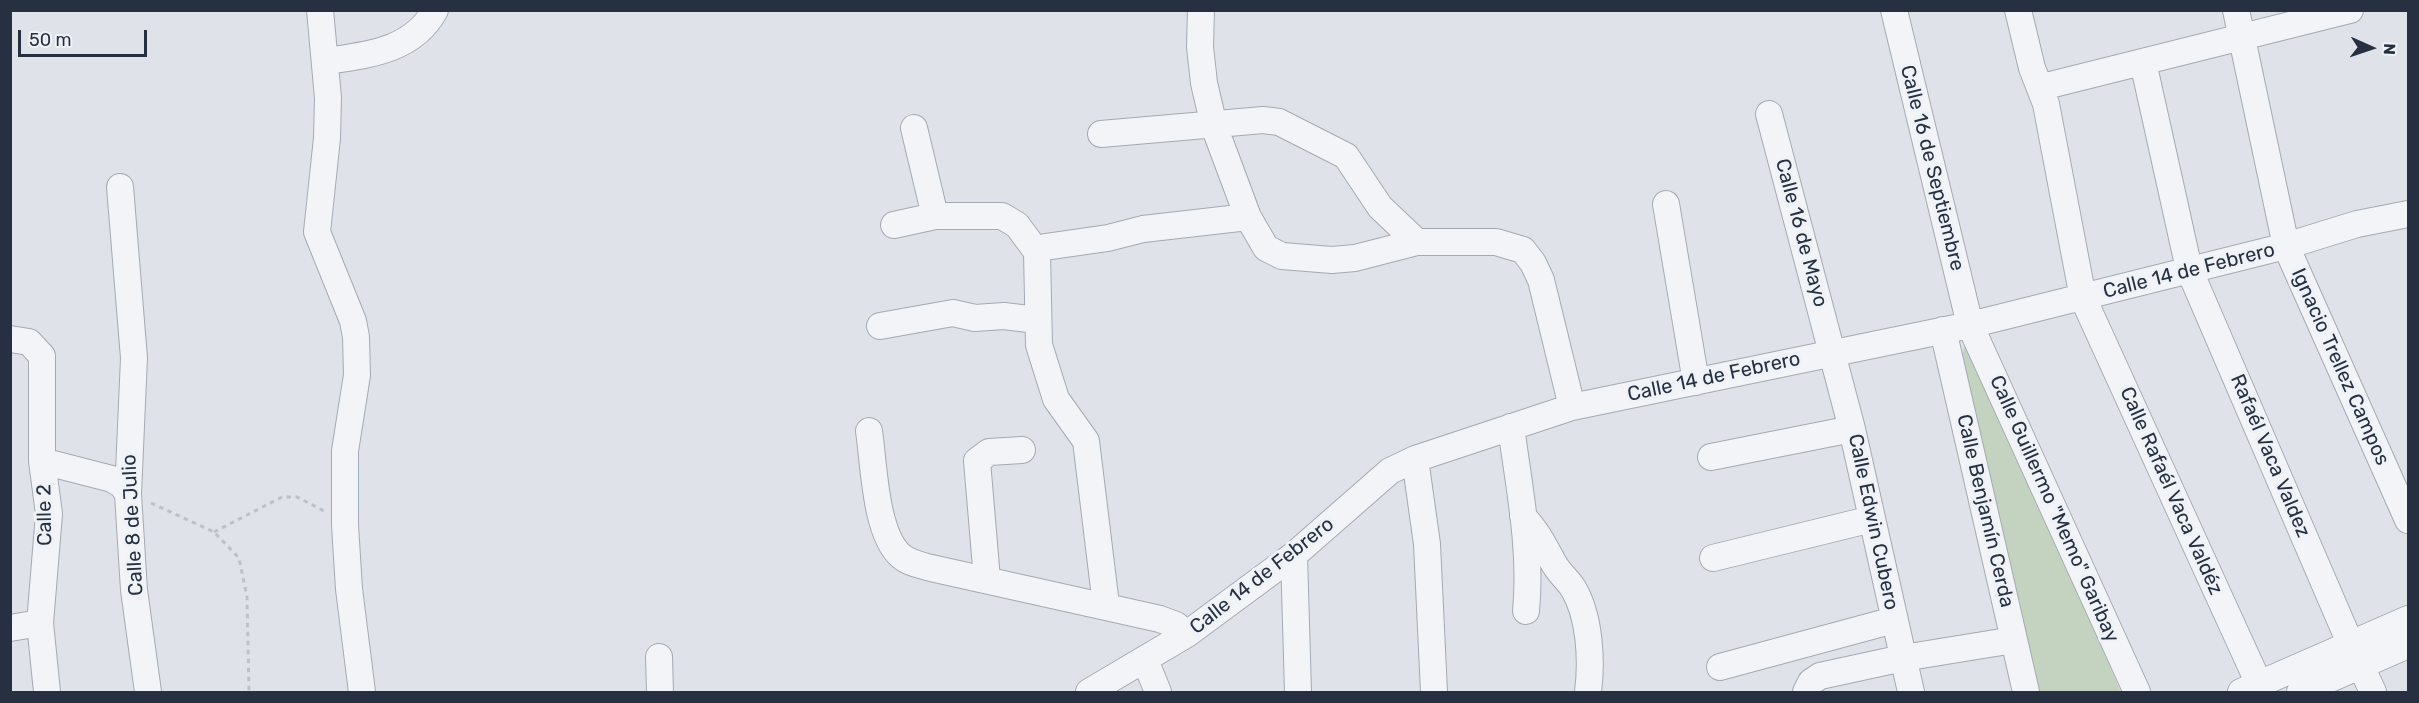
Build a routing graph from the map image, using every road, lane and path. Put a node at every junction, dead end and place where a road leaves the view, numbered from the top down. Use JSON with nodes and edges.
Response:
{"nodes":[{"id":1,"x":320,"y":10,"type":"edge"},
{"id":2,"x":435,"y":10,"type":"edge"},
{"id":3,"x":1201,"y":10,"type":"edge"},
{"id":4,"x":1894,"y":10,"type":"edge"},
{"id":5,"x":2018,"y":10,"type":"edge"},
{"id":6,"x":2236,"y":10,"type":"edge"},
{"id":7,"x":2350,"y":10,"type":"edge"},
{"id":8,"x":2241,"y":37,"type":"junction"},
{"id":9,"x":326,"y":61,"type":"junction"},
{"id":10,"x":2143,"y":62,"type":"junction"},
{"id":11,"x":2042,"y":87,"type":"junction"},
{"id":12,"x":1769,"y":114,"type":"dead end"},
{"id":13,"x":1214,"y":126,"type":"junction"},
{"id":14,"x":914,"y":128,"type":"dead end"},
{"id":15,"x":1101,"y":134,"type":"dead end"},
{"id":16,"x":120,"y":187,"type":"dead end"},
{"id":17,"x":1666,"y":204,"type":"dead end"},
{"id":18,"x":2409,"y":214,"type":"edge"},
{"id":19,"x":935,"y":216,"type":"junction"},
{"id":20,"x":1248,"y":217,"type":"junction"},
{"id":21,"x":894,"y":225,"type":"dead end"},
{"id":22,"x":1417,"y":242,"type":"junction"},
{"id":23,"x":2286,"y":246,"type":"junction"},
{"id":24,"x":1037,"y":252,"type":"junction"},
{"id":25,"x":2189,"y":269,"type":"junction"},
{"id":26,"x":2083,"y":298,"type":"junction"},
{"id":27,"x":1037,"y":320,"type":"junction"},
{"id":28,"x":1970,"y":325,"type":"junction"},
{"id":29,"x":880,"y":326,"type":"dead end"},
{"id":30,"x":1943,"y":330,"type":"junction"},
{"id":31,"x":20,"y":341,"type":"edge"},
{"id":32,"x":1833,"y":352,"type":"junction"},
{"id":33,"x":1696,"y":382,"type":"junction"},
{"id":34,"x":1572,"y":407,"type":"junction"},
{"id":35,"x":1511,"y":427,"type":"junction"},
{"id":36,"x":1852,"y":429,"type":"junction"},
{"id":37,"x":869,"y":431,"type":"dead end"},
{"id":38,"x":1022,"y":450,"type":"dead end"},
{"id":39,"x":1711,"y":457,"type":"dead end"},
{"id":40,"x":1415,"y":459,"type":"junction"},
{"id":41,"x":42,"y":461,"type":"junction"},
{"id":42,"x":137,"y":497,"type":"junction"},
{"id":43,"x":1523,"y":516,"type":"junction"},
{"id":44,"x":1872,"y":519,"type":"junction"},
{"id":45,"x":2409,"y":520,"type":"edge"},
{"id":46,"x":345,"y":525,"type":"junction"},
{"id":47,"x":214,"y":532,"type":"junction"},
{"id":48,"x":1294,"y":555,"type":"junction"},
{"id":49,"x":1713,"y":558,"type":"dead end"},
{"id":50,"x":987,"y":579,"type":"junction"},
{"id":51,"x":1106,"y":605,"type":"junction"},
{"id":52,"x":1526,"y":610,"type":"dead end"},
{"id":53,"x":2409,"y":619,"type":"edge"},
{"id":54,"x":1894,"y":620,"type":"junction"},
{"id":55,"x":40,"y":623,"type":"junction"},
{"id":56,"x":10,"y":628,"type":"edge"},
{"id":57,"x":1187,"y":634,"type":"junction"},
{"id":58,"x":2014,"y":640,"type":"junction"},
{"id":59,"x":2409,"y":645,"type":"edge"},
{"id":60,"x":2355,"y":654,"type":"junction"},
{"id":61,"x":659,"y":657,"type":"dead end"},
{"id":62,"x":1903,"y":658,"type":"junction"},
{"id":63,"x":1145,"y":660,"type":"junction"},
{"id":64,"x":1720,"y":667,"type":"dead end"},
{"id":65,"x":1808,"y":687,"type":"edge"},
{"id":66,"x":2250,"y":688,"type":"edge"},
{"id":67,"x":46,"y":693,"type":"edge"},
{"id":68,"x":148,"y":693,"type":"edge"},
{"id":69,"x":249,"y":693,"type":"edge"},
{"id":70,"x":362,"y":693,"type":"edge"},
{"id":71,"x":660,"y":693,"type":"edge"},
{"id":72,"x":1089,"y":693,"type":"edge"},
{"id":73,"x":1158,"y":693,"type":"edge"},
{"id":74,"x":1298,"y":693,"type":"edge"},
{"id":75,"x":1434,"y":693,"type":"edge"},
{"id":76,"x":1588,"y":693,"type":"edge"},
{"id":77,"x":1911,"y":693,"type":"edge"},
{"id":78,"x":2026,"y":693,"type":"edge"},
{"id":79,"x":2137,"y":693,"type":"edge"},
{"id":80,"x":2300,"y":693,"type":"edge"},
{"id":81,"x":2373,"y":693,"type":"edge"}],
"edges":[{"from":1,"to":9,"type":"street"},
{"from":2,"to":9,"type":"street"},
{"from":3,"to":13,"type":"street"},
{"from":4,"to":28,"type":"street","name":"Calle 16 de Septiembre"},
{"from":5,"to":11,"type":"street","name":"Calle Rafaél Vaca Valdéz"},
{"from":6,"to":8,"type":"street","name":"Ignacio Trellez Campos"},
{"from":7,"to":8,"type":"street"},
{"from":8,"to":10,"type":"street"},
{"from":8,"to":23,"type":"street","name":"Ignacio Trellez Campos"},
{"from":9,"to":46,"type":"street"},
{"from":10,"to":11,"type":"street"},
{"from":10,"to":25,"type":"street","name":"Rafaél Vaca Valdez"},
{"from":11,"to":26,"type":"street","name":"Calle Rafaél Vaca Valdéz"},
{"from":12,"to":32,"type":"street","name":"Calle 16 de Mayo"},
{"from":13,"to":15,"type":"street"},
{"from":13,"to":20,"type":"street"},
{"from":13,"to":22,"type":"street"},
{"from":14,"to":19,"type":"street"},
{"from":16,"to":42,"type":"street","name":"Calle 8 de Julio"},
{"from":17,"to":33,"type":"street"},
{"from":18,"to":23,"type":"street","name":"Calle 14 de Febrero"},
{"from":19,"to":21,"type":"street"},
{"from":19,"to":24,"type":"street"},
{"from":20,"to":22,"type":"street"},
{"from":20,"to":24,"type":"street"},
{"from":22,"to":34,"type":"street"},
{"from":23,"to":25,"type":"street","name":"Calle 14 de Febrero"},
{"from":23,"to":45,"type":"street","name":"Ignacio Trellez Campos"},
{"from":24,"to":27,"type":"street"},
{"from":25,"to":26,"type":"street","name":"Calle 14 de Febrero"},
{"from":25,"to":60,"type":"street","name":"Rafaél Vaca Valdez"},
{"from":26,"to":28,"type":"street","name":"Calle 14 de Febrero"},
{"from":26,"to":66,"type":"street","name":"Calle Rafaél Vaca Valdéz"},
{"from":27,"to":29,"type":"street"},
{"from":27,"to":51,"type":"street"},
{"from":28,"to":30,"type":"street","name":"Calle 14 de Febrero"},
{"from":28,"to":79,"type":"street","name":"Calle Guillermo \"Memo\" Garibay"},
{"from":30,"to":32,"type":"street","name":"Calle 14 de Febrero"},
{"from":30,"to":58,"type":"street","name":"Calle Benjamín Cerda"},
{"from":31,"to":41,"type":"street","name":"Calle 2"},
{"from":32,"to":33,"type":"street","name":"Calle 14 de Febrero"},
{"from":32,"to":36,"type":"street","name":"Calle Edwin Cubero"},
{"from":33,"to":34,"type":"street","name":"Calle 14 de Febrero"},
{"from":34,"to":35,"type":"street","name":"Calle 14 de Febrero"},
{"from":35,"to":40,"type":"street","name":"Calle 14 de Febrero"},
{"from":35,"to":43,"type":"street"},
{"from":36,"to":39,"type":"street"},
{"from":36,"to":44,"type":"street","name":"Calle Edwin Cubero"},
{"from":37,"to":50,"type":"street"},
{"from":38,"to":50,"type":"street"},
{"from":40,"to":48,"type":"street","name":"Calle 14 de Febrero"},
{"from":40,"to":75,"type":"street"},
{"from":41,"to":42,"type":"street"},
{"from":41,"to":55,"type":"street","name":"Calle 2"},
{"from":42,"to":47,"type":"path"},
{"from":42,"to":68,"type":"street","name":"Calle 8 de Julio"},
{"from":43,"to":52,"type":"street"},
{"from":43,"to":76,"type":"street"},
{"from":44,"to":49,"type":"street"},
{"from":44,"to":54,"type":"street","name":"Calle Edwin Cubero"},
{"from":46,"to":47,"type":"path"},
{"from":46,"to":70,"type":"street"},
{"from":47,"to":69,"type":"path"},
{"from":48,"to":57,"type":"street","name":"Calle 14 de Febrero"},
{"from":48,"to":74,"type":"street"},
{"from":50,"to":51,"type":"street"},
{"from":51,"to":57,"type":"street"},
{"from":53,"to":60,"type":"street"},
{"from":54,"to":62,"type":"street","name":"Calle Edwin Cubero"},
{"from":54,"to":64,"type":"street"},
{"from":55,"to":56,"type":"street"},
{"from":55,"to":67,"type":"street","name":"Calle 2"},
{"from":57,"to":63,"type":"street","name":"Calle 14 de Febrero"},
{"from":58,"to":62,"type":"street"},
{"from":58,"to":78,"type":"street","name":"Calle Benjamín Cerda"},
{"from":59,"to":60,"type":"street"},
{"from":60,"to":66,"type":"street"},
{"from":60,"to":80,"type":"street"},
{"from":60,"to":81,"type":"street","name":"Rafaél Vaca Valdez"},
{"from":61,"to":71,"type":"street"},
{"from":62,"to":65,"type":"street"},
{"from":62,"to":77,"type":"street","name":"Calle Edwin Cubero"},
{"from":63,"to":72,"type":"street","name":"Calle 14 de Febrero"},
{"from":63,"to":73,"type":"street"}]}
